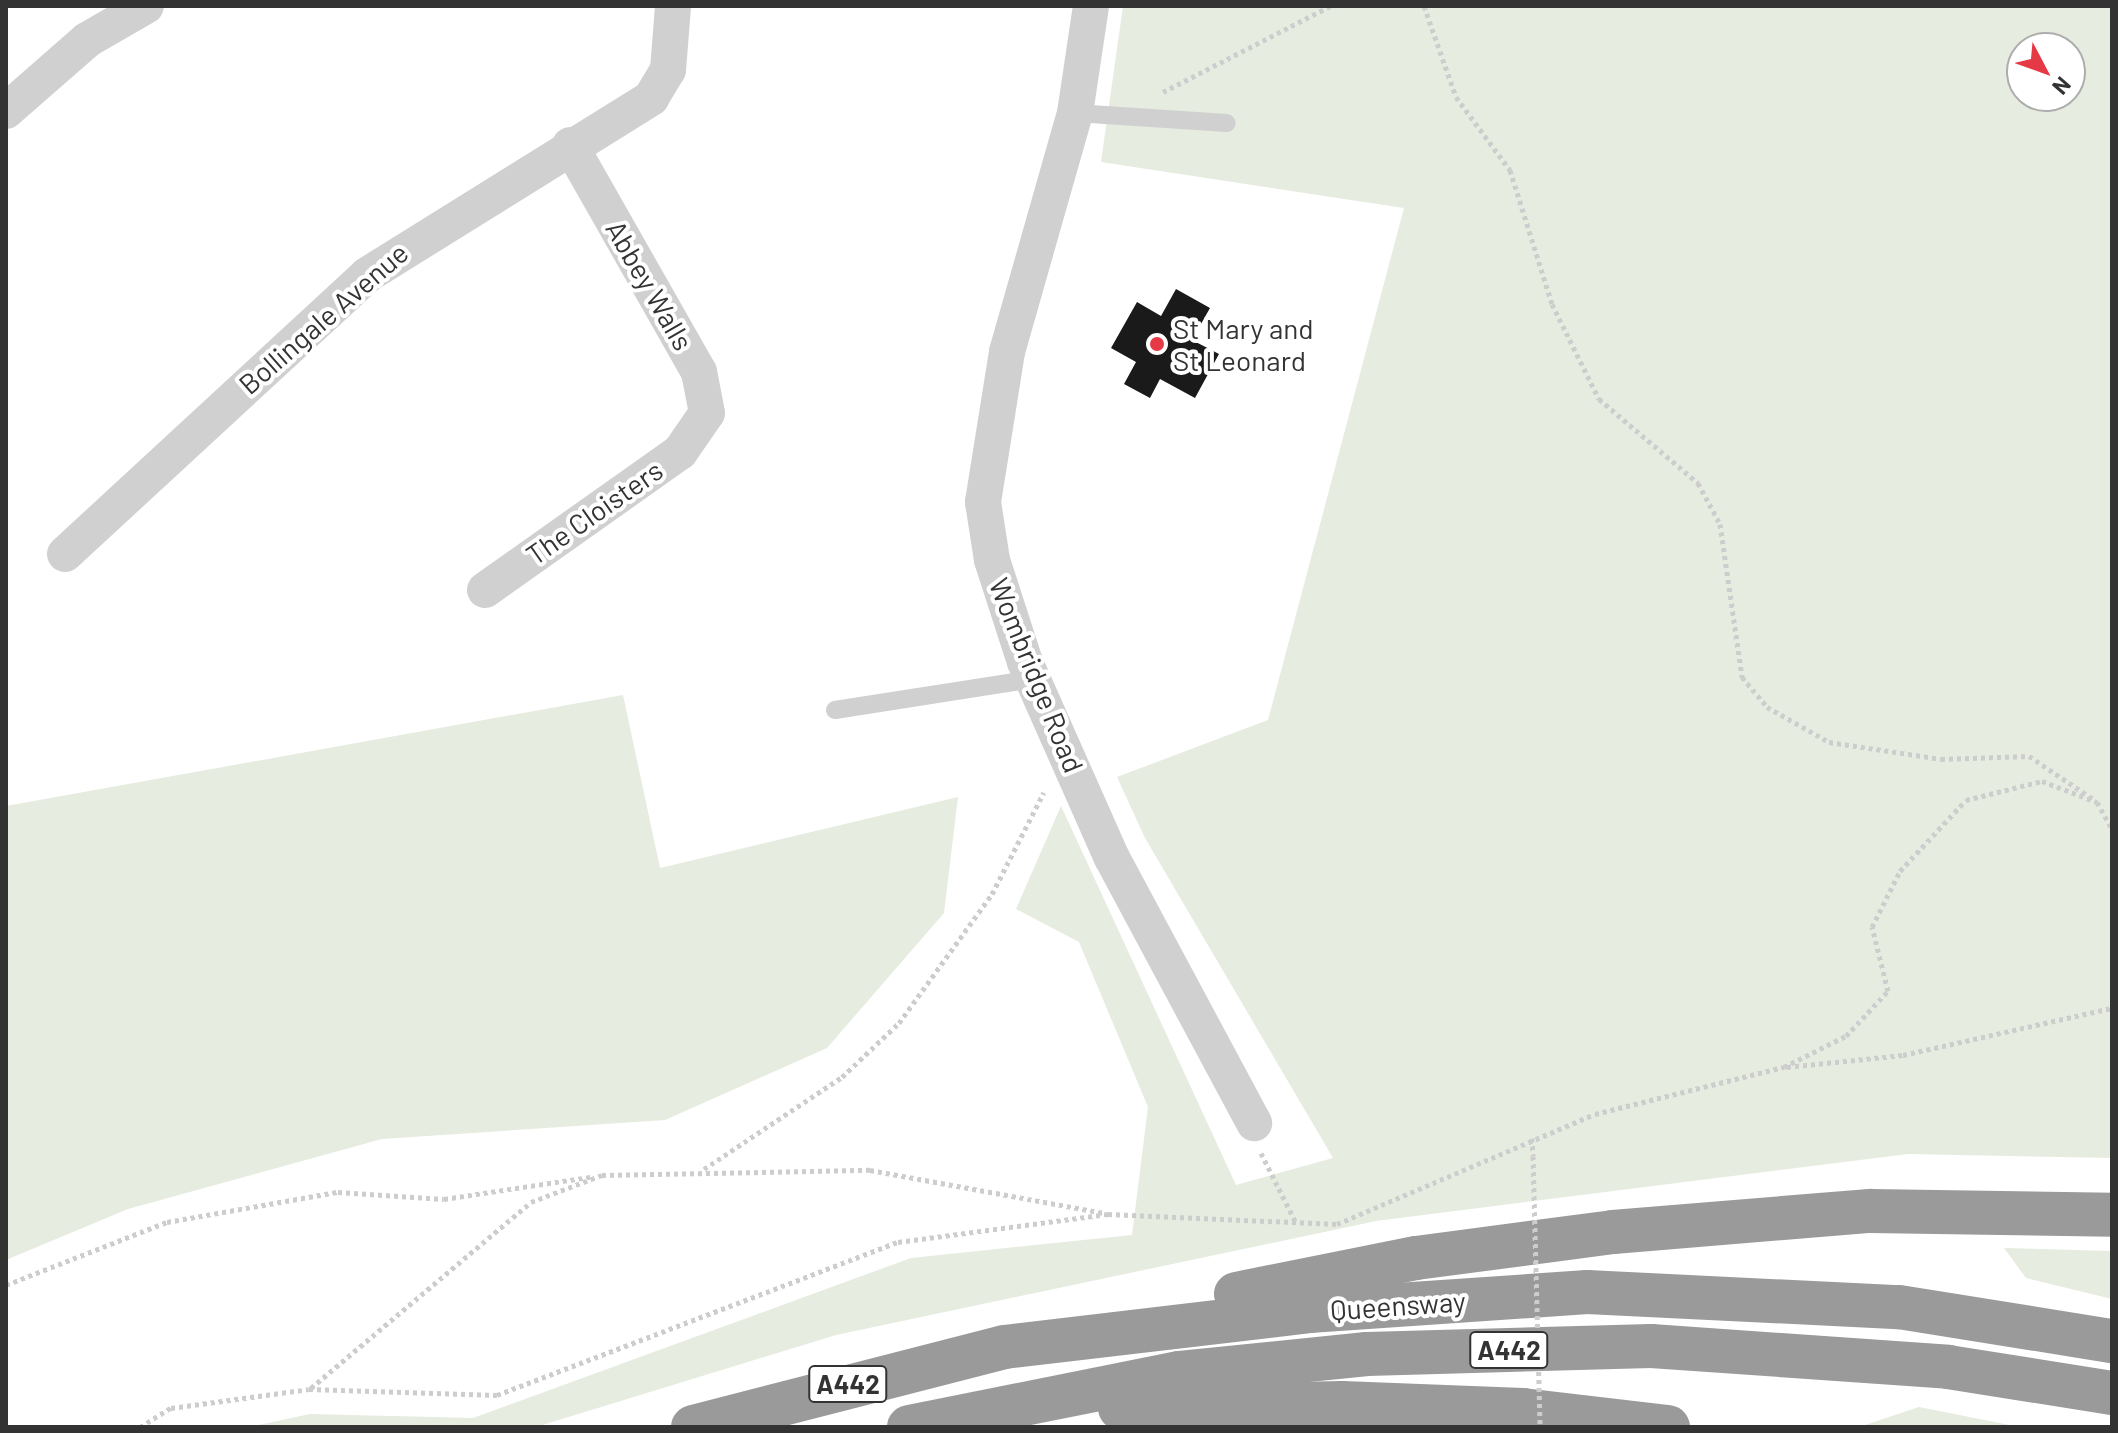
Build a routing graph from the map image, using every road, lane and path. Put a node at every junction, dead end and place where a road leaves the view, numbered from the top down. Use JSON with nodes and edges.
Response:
{"nodes":[{"id":1,"x":146,"y":6,"type":"edge"},
{"id":2,"x":673,"y":6,"type":"edge"},
{"id":3,"x":1091,"y":6,"type":"edge"},
{"id":4,"x":1330,"y":6,"type":"edge"},
{"id":5,"x":1424,"y":6,"type":"edge"},
{"id":6,"x":6,"y":111,"type":"edge"},
{"id":7,"x":1075,"y":113,"type":"junction"},
{"id":8,"x":1135,"y":116,"type":"junction"},
{"id":9,"x":1227,"y":123,"type":"dead end"},
{"id":10,"x":570,"y":145,"type":"junction"},
{"id":11,"x":699,"y":430,"type":"joint"},
{"id":12,"x":65,"y":554,"type":"dead end"},
{"id":13,"x":485,"y":590,"type":"dead end"},
{"id":14,"x":1033,"y":679,"type":"junction"},
{"id":15,"x":835,"y":710,"type":"dead end"},
{"id":16,"x":1067,"y":753,"type":"junction"},
{"id":17,"x":2097,"y":802,"type":"junction"},
{"id":18,"x":2112,"y":829,"type":"edge"},
{"id":19,"x":2112,"y":1008,"type":"edge"},
{"id":20,"x":1784,"y":1067,"type":"junction"},
{"id":21,"x":1254,"y":1123,"type":"joint"},
{"id":22,"x":1532,"y":1138,"type":"junction"},
{"id":23,"x":704,"y":1169,"type":"junction"},
{"id":24,"x":602,"y":1175,"type":"junction"},
{"id":25,"x":1108,"y":1214,"type":"junction"},
{"id":26,"x":2112,"y":1215,"type":"edge"},
{"id":27,"x":1296,"y":1223,"type":"junction"},
{"id":28,"x":6,"y":1285,"type":"edge"},
{"id":29,"x":2112,"y":1341,"type":"edge"},
{"id":30,"x":1004,"y":1347,"type":"junction"},
{"id":31,"x":309,"y":1389,"type":"junction"},
{"id":32,"x":2112,"y":1393,"type":"edge"},
{"id":33,"x":924,"y":1423,"type":"edge"},
{"id":34,"x":140,"y":1427,"type":"edge"},
{"id":35,"x":693,"y":1427,"type":"edge"},
{"id":36,"x":1540,"y":1427,"type":"edge"},
{"id":37,"x":1668,"y":1427,"type":"edge"}],
"edges":[{"from":1,"to":6,"type":"street"},
{"from":2,"to":10,"type":"street","name":"Bollingale Avenue"},
{"from":3,"to":7,"type":"street","name":"Wombridge Road"},
{"from":4,"to":8,"type":"path"},
{"from":5,"to":17,"type":"path"},
{"from":7,"to":8,"type":"lane"},
{"from":7,"to":14,"type":"street","name":"Wombridge Road"},
{"from":8,"to":9,"type":"lane"},
{"from":10,"to":11,"type":"street","name":"Abbey Walls"},
{"from":10,"to":12,"type":"street","name":"Bollingale Avenue"},
{"from":11,"to":13,"type":"street","name":"The Cloisters"},
{"from":14,"to":15,"type":"lane"},
{"from":14,"to":16,"type":"street","name":"Wombridge Road"},
{"from":16,"to":21,"type":"street","name":"Wombridge Road"},
{"from":16,"to":23,"type":"path"},
{"from":17,"to":18,"type":"path"},
{"from":17,"to":20,"type":"path"},
{"from":19,"to":20,"type":"path"},
{"from":20,"to":22,"type":"path"},
{"from":21,"to":27,"type":"path"},
{"from":22,"to":27,"type":"path"},
{"from":22,"to":36,"type":"path","bridge":true},
{"from":23,"to":24,"type":"path"},
{"from":23,"to":25,"type":"path"},
{"from":24,"to":28,"type":"path"},
{"from":24,"to":31,"type":"path"},
{"from":25,"to":27,"type":"path"},
{"from":25,"to":31,"type":"path"},
{"from":26,"to":30,"type":"highway","number":"A442"},
{"from":29,"to":30,"type":"highway","name":"Queensway","number":"A442"},
{"from":30,"to":35,"type":"highway","name":"Queensway","number":"A442"},
{"from":31,"to":34,"type":"path"},
{"from":32,"to":33,"type":"highway","name":"Queensway","number":"A442"},
{"from":33,"to":37,"type":"highway","number":"A442"}]}
